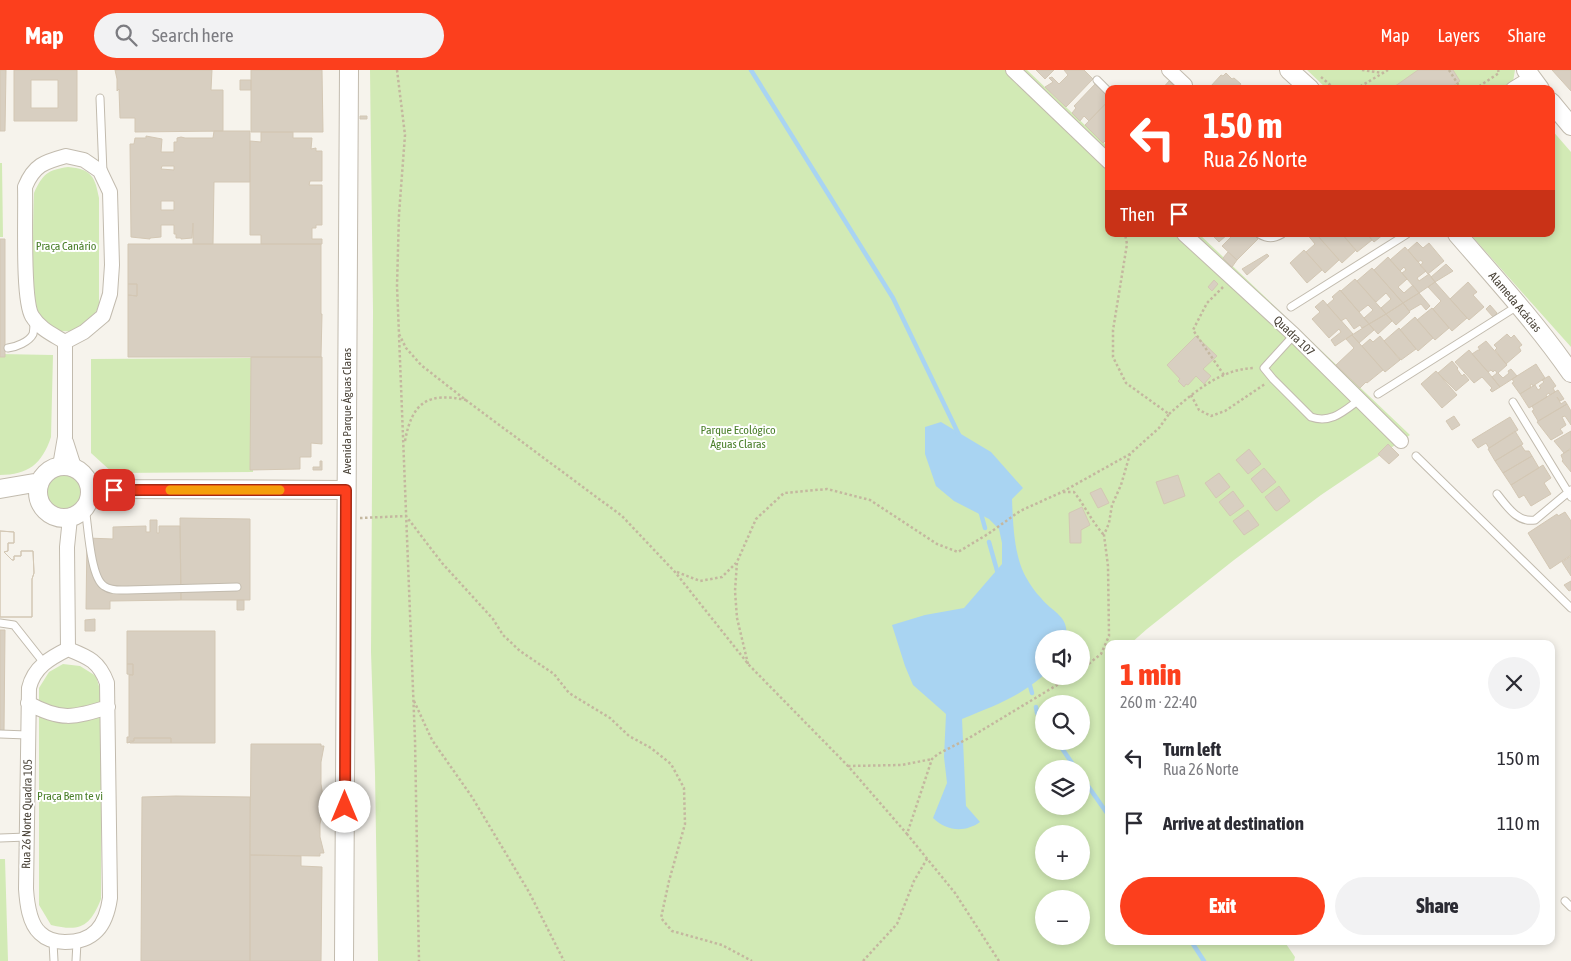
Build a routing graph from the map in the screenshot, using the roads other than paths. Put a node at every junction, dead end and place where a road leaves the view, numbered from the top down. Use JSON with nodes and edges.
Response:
{"nodes":[{"id":1,"x":348,"y":70,"type":"edge"},
{"id":2,"x":1013,"y":70,"type":"edge"},
{"id":3,"x":1169,"y":70,"type":"edge"},
{"id":4,"x":1289,"y":70,"type":"edge"},
{"id":5,"x":1533,"y":79,"type":"edge"},
{"id":6,"x":1097,"y":80,"type":"dead end"},
{"id":7,"x":1315,"y":82,"type":"edge"},
{"id":8,"x":1185,"y":85,"type":"dead end"},
{"id":9,"x":1521,"y":85,"type":"edge"},
{"id":10,"x":1105,"y":88,"type":"edge"},
{"id":11,"x":100,"y":98,"type":"dead end"},
{"id":12,"x":1105,"y":158,"type":"edge"},
{"id":13,"x":103,"y":178,"type":"junction"},
{"id":14,"x":1187,"y":237,"type":"edge"},
{"id":15,"x":1402,"y":237,"type":"edge"},
{"id":16,"x":1460,"y":237,"type":"edge"},
{"id":17,"x":1519,"y":305,"type":"junction"},
{"id":18,"x":1291,"y":307,"type":"dead end"},
{"id":19,"x":34,"y":318,"type":"junction"},
{"id":20,"x":1294,"y":335,"type":"junction"},
{"id":21,"x":66,"y":342,"type":"junction"},
{"id":22,"x":8,"y":348,"type":"dead end"},
{"id":23,"x":1571,"y":373,"type":"edge"},
{"id":24,"x":1378,"y":394,"type":"dead end"},
{"id":25,"x":1359,"y":400,"type":"junction"},
{"id":26,"x":1513,"y":402,"type":"dead end"},
{"id":27,"x":1401,"y":441,"type":"dead end"},
{"id":28,"x":1416,"y":456,"type":"dead end"},
{"id":29,"x":67,"y":466,"type":"junction"},
{"id":30,"x":3,"y":489,"type":"edge"},
{"id":31,"x":39,"y":490,"type":"junction"},
{"id":32,"x":346,"y":490,"type":"junction"},
{"id":33,"x":1570,"y":493,"type":"edge"},
{"id":34,"x":1497,"y":494,"type":"dead end"},
{"id":35,"x":88,"y":496,"type":"junction"},
{"id":36,"x":65,"y":518,"type":"junction"},
{"id":37,"x":237,"y":587,"type":"dead end"},
{"id":38,"x":1571,"y":608,"type":"edge"},
{"id":39,"x":0,"y":623,"type":"edge"},
{"id":40,"x":68,"y":649,"type":"junction"},
{"id":41,"x":44,"y":663,"type":"junction"},
{"id":42,"x":28,"y":703,"type":"junction"},
{"id":43,"x":108,"y":707,"type":"junction"},
{"id":44,"x":0,"y":734,"type":"edge"},
{"id":45,"x":28,"y":735,"type":"junction"},
{"id":46,"x":27,"y":837,"type":"junction"},
{"id":47,"x":0,"y":838,"type":"edge"},
{"id":48,"x":1565,"y":900,"type":"dead end"},
{"id":49,"x":1571,"y":907,"type":"edge"},
{"id":50,"x":53,"y":942,"type":"junction"},
{"id":51,"x":77,"y":942,"type":"junction"},
{"id":52,"x":54,"y":961,"type":"edge"},
{"id":53,"x":76,"y":961,"type":"edge"},
{"id":54,"x":344,"y":961,"type":"edge"}],
"edges":[{"from":1,"to":32,"type":"street","name":"Avenida Parque Águas Claras"},
{"from":2,"to":12,"type":"street"},
{"from":3,"to":8,"type":"street"},
{"from":4,"to":7,"type":"street"},
{"from":5,"to":9,"type":"street"},
{"from":6,"to":10,"type":"lane"},
{"from":11,"to":13,"type":"lane"},
{"from":13,"to":19,"type":"street"},
{"from":13,"to":21,"type":"street"},
{"from":14,"to":20,"type":"street","name":"Quadra 107"},
{"from":15,"to":18,"type":"lane"},
{"from":16,"to":17,"type":"street","name":"Alameda Acácias"},
{"from":17,"to":23,"type":"street","name":"Alameda Acácias"},
{"from":17,"to":24,"type":"lane"},
{"from":19,"to":21,"type":"street"},
{"from":19,"to":22,"type":"lane"},
{"from":20,"to":25,"type":"street","name":"Quadra 107"},
{"from":20,"to":25,"type":"lane"},
{"from":21,"to":29,"type":"street"},
{"from":25,"to":27,"type":"street","name":"Quadra 107"},
{"from":26,"to":33,"type":"lane"},
{"from":28,"to":38,"type":"lane"},
{"from":29,"to":31,"type":"street"},
{"from":29,"to":35,"type":"street"},
{"from":30,"to":31,"type":"street"},
{"from":31,"to":36,"type":"street"},
{"from":32,"to":35,"type":"street"},
{"from":32,"to":54,"type":"street","name":"Avenida Parque Águas Claras"},
{"from":33,"to":34,"type":"lane"},
{"from":35,"to":36,"type":"street"},
{"from":35,"to":37,"type":"lane"},
{"from":36,"to":40,"type":"street"},
{"from":39,"to":41,"type":"lane"},
{"from":40,"to":41,"type":"street","name":"Rua 26 Norte Quadra 105"},
{"from":40,"to":43,"type":"street"},
{"from":41,"to":42,"type":"street","name":"Rua 26 Norte Quadra 105"},
{"from":42,"to":43,"type":"street"},
{"from":42,"to":45,"type":"street","name":"Rua 26 Norte Quadra 105"},
{"from":43,"to":51,"type":"street"},
{"from":44,"to":45,"type":"lane"},
{"from":45,"to":46,"type":"street","name":"Rua 26 Norte Quadra 105"},
{"from":46,"to":47,"type":"lane"},
{"from":46,"to":50,"type":"street","name":"Rua 26 Norte Quadra 105"},
{"from":48,"to":49,"type":"lane"},
{"from":50,"to":51,"type":"street"},
{"from":50,"to":52,"type":"lane"},
{"from":51,"to":53,"type":"lane"}]}
